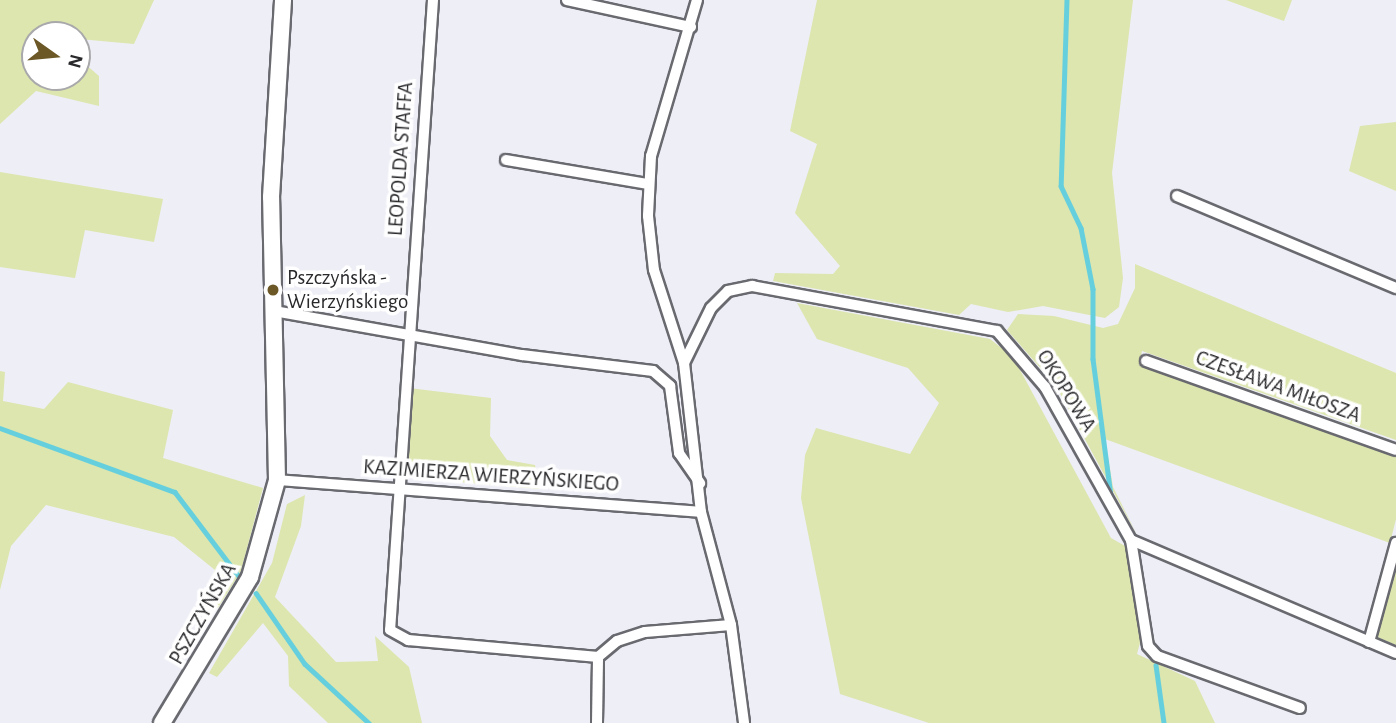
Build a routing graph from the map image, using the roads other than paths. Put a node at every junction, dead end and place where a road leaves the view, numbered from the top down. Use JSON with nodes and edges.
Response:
{"nodes":[{"id":1,"x":284,"y":0,"type":"edge"},
{"id":2,"x":433,"y":0,"type":"edge"},
{"id":3,"x":567,"y":0,"type":"edge"},
{"id":4,"x":697,"y":0,"type":"edge"},
{"id":5,"x":691,"y":27,"type":"junction"},
{"id":6,"x":506,"y":160,"type":"dead end"},
{"id":7,"x":648,"y":184,"type":"junction"},
{"id":8,"x":1177,"y":195,"type":"dead end"},
{"id":9,"x":1396,"y":288,"type":"edge"},
{"id":10,"x":274,"y":311,"type":"junction"},
{"id":11,"x":408,"y":336,"type":"junction"},
{"id":12,"x":1146,"y":361,"type":"dead end"},
{"id":13,"x":684,"y":363,"type":"junction"},
{"id":14,"x":1396,"y":450,"type":"edge"},
{"id":15,"x":278,"y":480,"type":"junction"},
{"id":16,"x":700,"y":483,"type":"junction"},
{"id":17,"x":398,"y":488,"type":"junction"},
{"id":18,"x":701,"y":512,"type":"junction"},
{"id":19,"x":1131,"y":540,"type":"junction"},
{"id":20,"x":1396,"y":543,"type":"edge"},
{"id":21,"x":731,"y":625,"type":"junction"},
{"id":22,"x":1369,"y":642,"type":"junction"},
{"id":23,"x":1396,"y":653,"type":"edge"},
{"id":24,"x":598,"y":657,"type":"junction"},
{"id":25,"x":1300,"y":708,"type":"dead end"},
{"id":26,"x":162,"y":723,"type":"edge"},
{"id":27,"x":597,"y":723,"type":"edge"},
{"id":28,"x":744,"y":723,"type":"edge"}],
"edges":[{"from":1,"to":10,"type":"street","name":"PSZCZYŃSKA"},
{"from":2,"to":11,"type":"street","name":"LEOPOLDA STAFFA"},
{"from":3,"to":5,"type":"street"},
{"from":4,"to":5,"type":"street"},
{"from":5,"to":7,"type":"street"},
{"from":6,"to":7,"type":"street"},
{"from":7,"to":13,"type":"street"},
{"from":8,"to":9,"type":"street"},
{"from":10,"to":11,"type":"street"},
{"from":10,"to":15,"type":"street","name":"PSZCZYŃSKA"},
{"from":11,"to":16,"type":"street"},
{"from":11,"to":17,"type":"street","name":"LEOPOLDA STAFFA"},
{"from":12,"to":14,"type":"street","name":"CZESŁAWA MIŁOSZA"},
{"from":13,"to":16,"type":"street"},
{"from":13,"to":19,"type":"street","name":"OKOPOWA"},
{"from":15,"to":17,"type":"street","name":"KAZIMIERZA WIERZYŃSKIEGO"},
{"from":15,"to":26,"type":"street","name":"PSZCZYŃSKA"},
{"from":16,"to":18,"type":"street"},
{"from":17,"to":18,"type":"street","name":"KAZIMIERZA WIERZYŃSKIEGO"},
{"from":17,"to":24,"type":"street","name":"LEOPOLDA STAFFA"},
{"from":18,"to":21,"type":"street"},
{"from":19,"to":22,"type":"street"},
{"from":19,"to":25,"type":"street"},
{"from":20,"to":22,"type":"street"},
{"from":21,"to":24,"type":"street"},
{"from":21,"to":28,"type":"street"},
{"from":22,"to":23,"type":"street"},
{"from":24,"to":27,"type":"street"}]}
